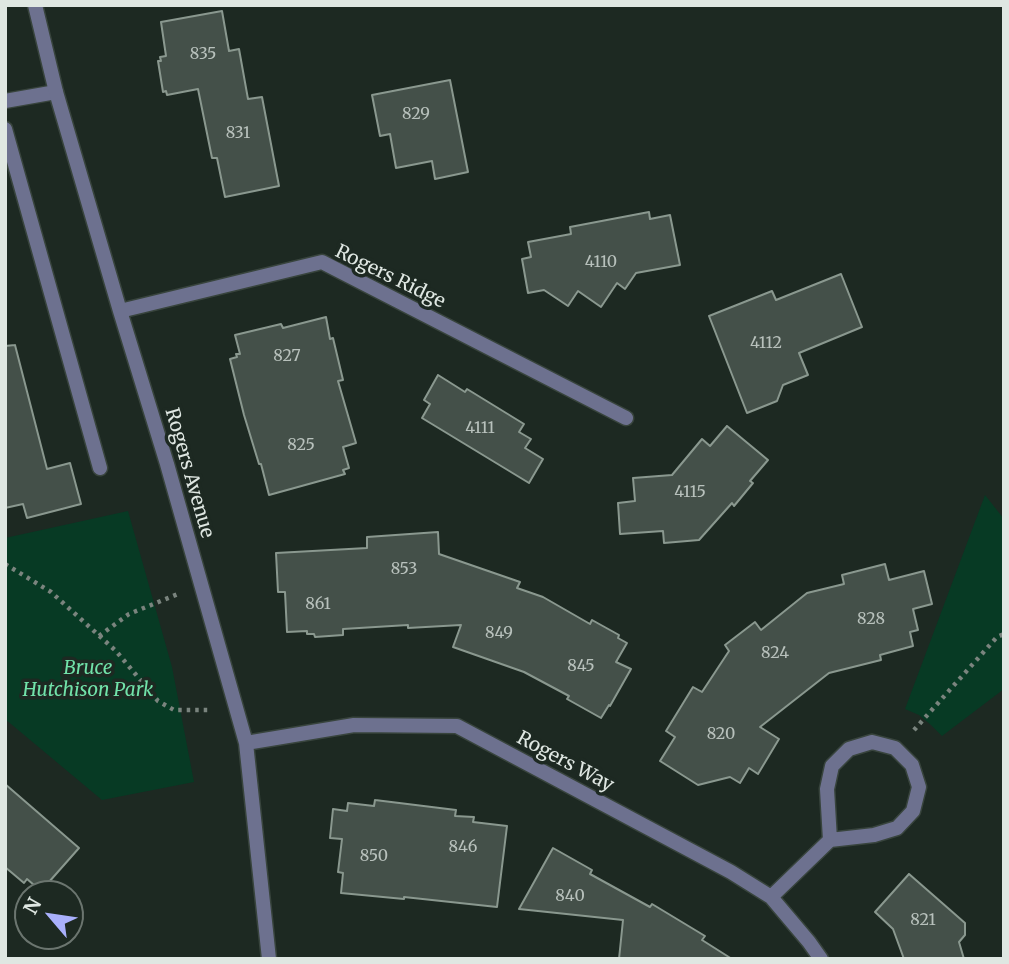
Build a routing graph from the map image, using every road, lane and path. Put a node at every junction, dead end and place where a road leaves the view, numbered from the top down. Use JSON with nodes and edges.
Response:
{"nodes":[{"id":1,"x":35,"y":5,"type":"edge"},
{"id":2,"x":56,"y":92,"type":"junction"},
{"id":3,"x":5,"y":101,"type":"edge"},
{"id":4,"x":5,"y":129,"type":"edge"},
{"id":5,"x":120,"y":312,"type":"junction"},
{"id":6,"x":626,"y":418,"type":"dead end"},
{"id":7,"x":100,"y":468,"type":"dead end"},
{"id":8,"x":5,"y":564,"type":"edge"},
{"id":9,"x":201,"y":582,"type":"junction"},
{"id":10,"x":1004,"y":634,"type":"edge"},
{"id":11,"x":99,"y":636,"type":"junction"},
{"id":12,"x":236,"y":706,"type":"junction"},
{"id":13,"x":246,"y":743,"type":"junction"},
{"id":14,"x":895,"y":748,"type":"junction"},
{"id":15,"x":830,"y":840,"type":"junction"},
{"id":16,"x":771,"y":897,"type":"junction"},
{"id":17,"x":269,"y":959,"type":"edge"},
{"id":18,"x":821,"y":959,"type":"edge"}],
"edges":[{"from":1,"to":2,"type":"street","name":"Rogers Avenue"},
{"from":2,"to":3,"type":"street"},
{"from":2,"to":5,"type":"street","name":"Rogers Avenue"},
{"from":4,"to":7,"type":"street"},
{"from":5,"to":6,"type":"street","name":"Rogers Ridge"},
{"from":5,"to":9,"type":"street","name":"Rogers Avenue"},
{"from":8,"to":11,"type":"path"},
{"from":9,"to":11,"type":"path"},
{"from":9,"to":12,"type":"street","name":"Rogers Avenue"},
{"from":10,"to":14,"type":"path"},
{"from":11,"to":12,"type":"path"},
{"from":12,"to":13,"type":"street","name":"Rogers Avenue"},
{"from":13,"to":16,"type":"street","name":"Rogers Way"},
{"from":13,"to":17,"type":"street","name":"Rogers Avenue"},
{"from":14,"to":15,"type":"street"},
{"from":14,"to":15,"type":"street"},
{"from":15,"to":16,"type":"street"},
{"from":16,"to":18,"type":"street","name":"Rogers Way"}]}
